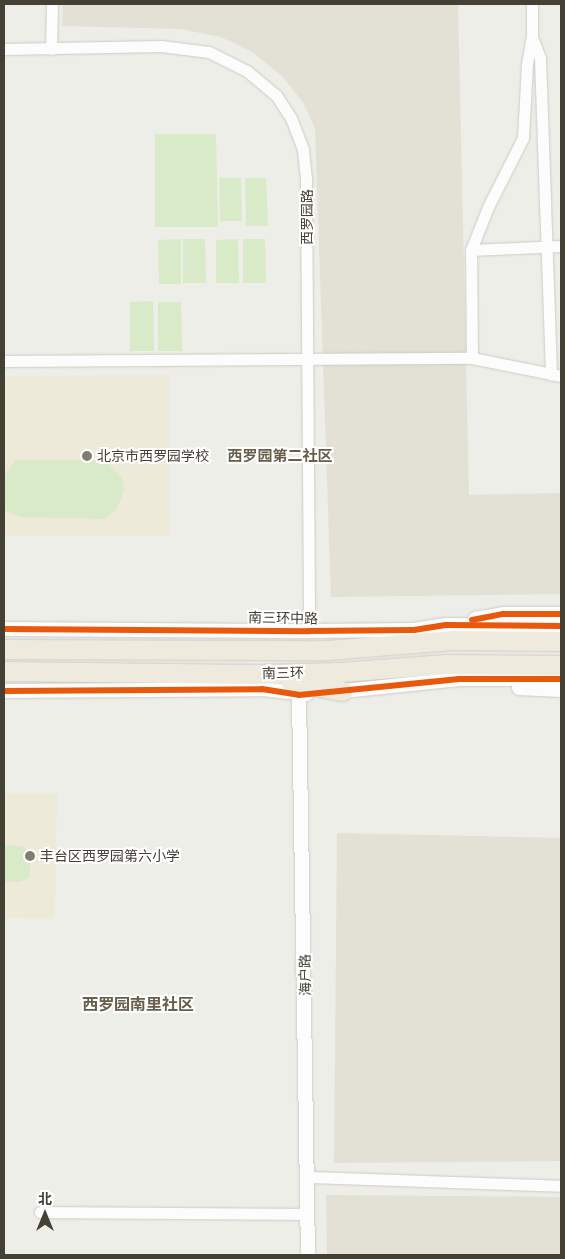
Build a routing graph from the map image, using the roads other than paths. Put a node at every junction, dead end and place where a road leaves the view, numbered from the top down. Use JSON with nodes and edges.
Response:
{"nodes":[{"id":1,"x":52,"y":4,"type":"edge"},
{"id":2,"x":532,"y":4,"type":"edge"},
{"id":3,"x":532,"y":38,"type":"junction"},
{"id":4,"x":4,"y":49,"type":"edge"},
{"id":5,"x":51,"y":49,"type":"junction"},
{"id":6,"x":561,"y":246,"type":"edge"},
{"id":7,"x":544,"y":247,"type":"junction"},
{"id":8,"x":471,"y":250,"type":"junction"},
{"id":9,"x":472,"y":358,"type":"junction"},
{"id":10,"x":308,"y":359,"type":"junction"},
{"id":11,"x":4,"y":361,"type":"edge"},
{"id":12,"x":556,"y":376,"type":"edge"},
{"id":13,"x":561,"y":614,"type":"edge"},
{"id":14,"x":561,"y":626,"type":"edge"},
{"id":15,"x":4,"y":629,"type":"edge"},
{"id":16,"x":414,"y":630,"type":"joint"},
{"id":17,"x":309,"y":631,"type":"junction"},
{"id":18,"x":449,"y":633,"type":"junction"},
{"id":19,"x":561,"y":641,"type":"edge"},
{"id":20,"x":4,"y":649,"type":"edge"},
{"id":21,"x":483,"y":665,"type":"junction"},
{"id":22,"x":561,"y":665,"type":"edge"},
{"id":23,"x":4,"y":672,"type":"edge"},
{"id":24,"x":255,"y":674,"type":"junction"},
{"id":25,"x":459,"y":679,"type":"junction"},
{"id":26,"x":561,"y":679,"type":"edge"},
{"id":27,"x":403,"y":685,"type":"junction"},
{"id":28,"x":561,"y":690,"type":"edge"},
{"id":29,"x":4,"y":691,"type":"edge"},
{"id":30,"x":342,"y":691,"type":"junction"},
{"id":31,"x":299,"y":695,"type":"junction"},
{"id":32,"x":308,"y":1177,"type":"junction"},
{"id":33,"x":561,"y":1186,"type":"edge"},
{"id":34,"x":40,"y":1212,"type":"dead end"},
{"id":35,"x":308,"y":1214,"type":"junction"},
{"id":36,"x":308,"y":1255,"type":"edge"}],
"edges":[{"from":1,"to":5,"type":"street"},
{"from":2,"to":3,"type":"street"},
{"from":3,"to":7,"type":"street"},
{"from":3,"to":8,"type":"street"},
{"from":4,"to":5,"type":"street","name":"西罗园路"},
{"from":5,"to":10,"type":"street","name":"西罗园路"},
{"from":6,"to":7,"type":"street"},
{"from":7,"to":8,"type":"street"},
{"from":7,"to":12,"type":"street"},
{"from":8,"to":9,"type":"street"},
{"from":9,"to":10,"type":"street"},
{"from":9,"to":12,"type":"street"},
{"from":10,"to":11,"type":"street"},
{"from":10,"to":17,"type":"street","name":"西罗园路"},
{"from":13,"to":18,"type":"street"},
{"from":14,"to":18,"type":"street"},
{"from":15,"to":17,"type":"street","name":"南三环中路"},
{"from":16,"to":17,"type":"street","name":"南三环中路"},
{"from":16,"to":18,"type":"highway"},
{"from":18,"to":19,"type":"highway","name":"南三环"},
{"from":18,"to":20,"type":"highway","name":"南三环"},
{"from":21,"to":22,"type":"highway","name":"南三环"},
{"from":21,"to":24,"type":"highway","name":"南三环"},
{"from":21,"to":25,"type":"highway"},
{"from":23,"to":24,"type":"highway","name":"南三环"},
{"from":24,"to":30,"type":"highway"},
{"from":25,"to":26,"type":"street"},
{"from":25,"to":27,"type":"street"},
{"from":27,"to":28,"type":"street"},
{"from":27,"to":30,"type":"street"},
{"from":29,"to":31,"type":"street"},
{"from":30,"to":31,"type":"street"},
{"from":31,"to":32,"type":"street","name":"海户路"},
{"from":32,"to":33,"type":"street"},
{"from":32,"to":35,"type":"street","name":"海户路"},
{"from":34,"to":35,"type":"street"},
{"from":35,"to":36,"type":"street","name":"海户路"}]}
